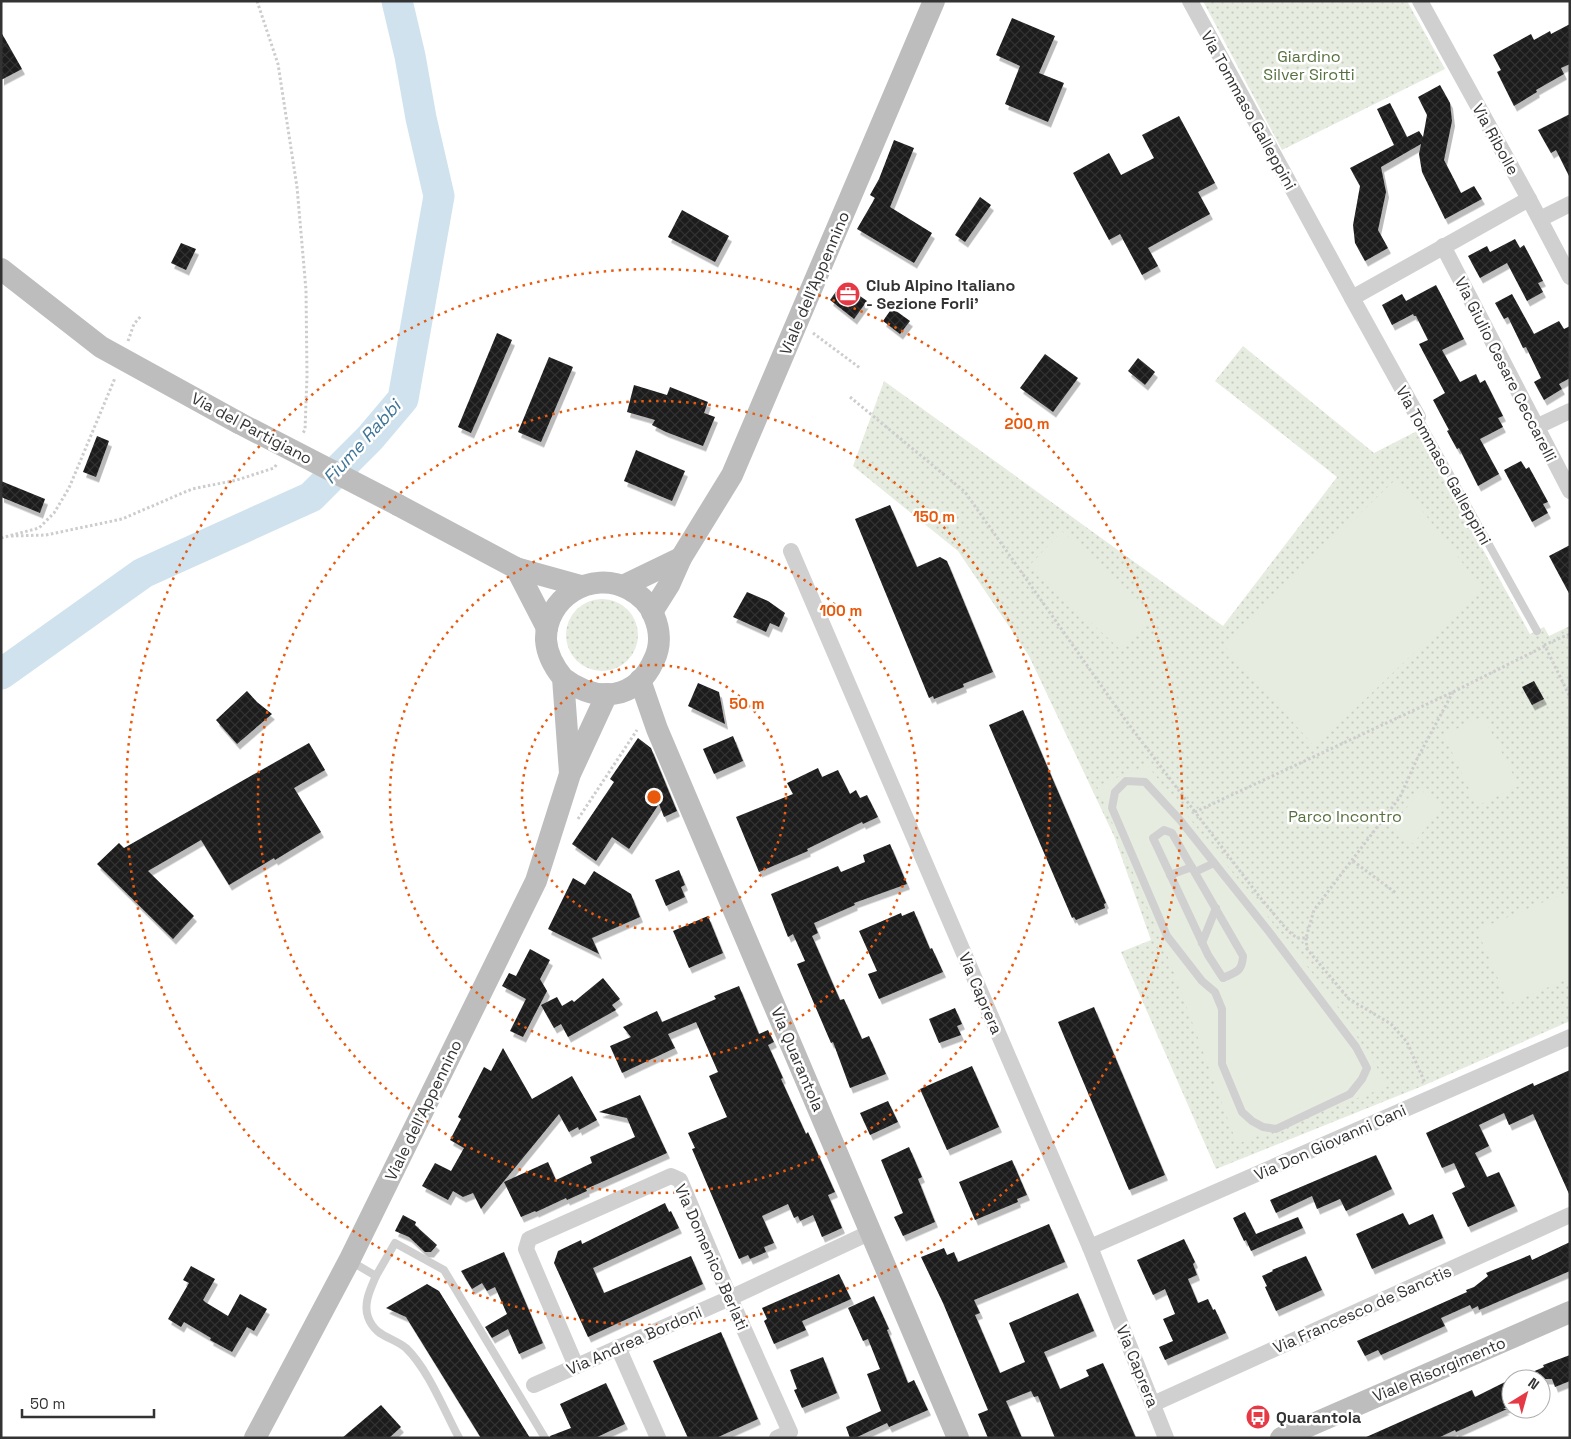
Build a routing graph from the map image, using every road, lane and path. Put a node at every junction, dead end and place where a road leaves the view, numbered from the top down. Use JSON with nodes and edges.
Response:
{"nodes":[{"id":1,"x":257,"y":1,"type":"edge"},
{"id":2,"x":934,"y":1,"type":"edge"},
{"id":3,"x":1190,"y":1,"type":"edge"},
{"id":4,"x":1420,"y":1,"type":"edge"},
{"id":5,"x":1529,"y":199,"type":"junction"},
{"id":6,"x":1570,"y":204,"type":"edge"},
{"id":7,"x":1540,"y":219,"type":"junction"},
{"id":8,"x":1443,"y":246,"type":"junction"},
{"id":9,"x":1,"y":269,"type":"edge"},
{"id":10,"x":1570,"y":277,"type":"edge"},
{"id":11,"x":1352,"y":298,"type":"junction"},
{"id":12,"x":141,"y":316,"type":"dead end"},
{"id":13,"x":808,"y":330,"type":"dead end"},
{"id":14,"x":127,"y":343,"type":"dead end"},
{"id":15,"x":860,"y":368,"type":"dead end"},
{"id":16,"x":117,"y":373,"type":"dead end"},
{"id":17,"x":850,"y":397,"type":"dead end"},
{"id":18,"x":1570,"y":410,"type":"edge"},
{"id":19,"x":1418,"y":417,"type":"joint"},
{"id":20,"x":1536,"y":427,"type":"junction"},
{"id":21,"x":299,"y":438,"type":"dead end"},
{"id":22,"x":280,"y":460,"type":"dead end"},
{"id":23,"x":1570,"y":492,"type":"edge"},
{"id":24,"x":11,"y":536,"type":"junction"},
{"id":25,"x":1,"y":538,"type":"edge"},
{"id":26,"x":791,"y":550,"type":"dead end"},
{"id":27,"x":681,"y":558,"type":"junction"},
{"id":28,"x":516,"y":568,"type":"junction"},
{"id":29,"x":581,"y":586,"type":"junction"},
{"id":30,"x":623,"y":586,"type":"junction"},
{"id":31,"x":652,"y":612,"type":"junction"},
{"id":32,"x":547,"y":628,"type":"junction"},
{"id":33,"x":1537,"y":631,"type":"joint"},
{"id":34,"x":1570,"y":634,"type":"edge"},
{"id":35,"x":1545,"y":646,"type":"junction"},
{"id":36,"x":563,"y":678,"type":"junction"},
{"id":37,"x":640,"y":680,"type":"junction"},
{"id":38,"x":1452,"y":692,"type":"junction"},
{"id":39,"x":607,"y":694,"type":"junction"},
{"id":40,"x":1570,"y":697,"type":"edge"},
{"id":41,"x":570,"y":774,"type":"junction"},
{"id":42,"x":1195,"y":812,"type":"junction"},
{"id":43,"x":1180,"y":820,"type":"junction"},
{"id":44,"x":1353,"y":861,"type":"junction"},
{"id":45,"x":1214,"y":863,"type":"junction"},
{"id":46,"x":1193,"y":869,"type":"junction"},
{"id":47,"x":1170,"y":875,"type":"junction"},
{"id":48,"x":1396,"y":893,"type":"dead end"},
{"id":49,"x":1216,"y":908,"type":"junction"},
{"id":50,"x":1306,"y":938,"type":"junction"},
{"id":51,"x":1202,"y":943,"type":"junction"},
{"id":52,"x":1570,"y":1037,"type":"edge"},
{"id":53,"x":1431,"y":1098,"type":"junction"},
{"id":54,"x":1570,"y":1215,"type":"edge"},
{"id":55,"x":871,"y":1232,"type":"junction"},
{"id":56,"x":1090,"y":1247,"type":"junction"},
{"id":57,"x":349,"y":1261,"type":"junction"},
{"id":58,"x":376,"y":1276,"type":"junction"},
{"id":59,"x":730,"y":1298,"type":"junction"},
{"id":60,"x":1570,"y":1312,"type":"edge"},
{"id":61,"x":618,"y":1347,"type":"junction"},
{"id":62,"x":576,"y":1366,"type":"junction"},
{"id":63,"x":534,"y":1385,"type":"dead end"},
{"id":64,"x":1153,"y":1404,"type":"junction"},
{"id":65,"x":255,"y":1438,"type":"edge"},
{"id":66,"x":459,"y":1438,"type":"edge"},
{"id":67,"x":545,"y":1438,"type":"edge"},
{"id":68,"x":658,"y":1438,"type":"edge"},
{"id":69,"x":776,"y":1438,"type":"edge"},
{"id":70,"x":958,"y":1438,"type":"edge"},
{"id":71,"x":1166,"y":1438,"type":"edge"},
{"id":72,"x":1281,"y":1438,"type":"edge"}],
"edges":[{"from":1,"to":21,"type":"path"},
{"from":2,"to":27,"type":"main road","name":"Viale dell'Appennino"},
{"from":3,"to":11,"type":"street","name":"Via Tommaso Galleppini"},
{"from":4,"to":5,"type":"street","name":"Via Ribolle"},
{"from":5,"to":7,"type":"street","name":"Via Ribolle"},
{"from":5,"to":8,"type":"street"},
{"from":6,"to":7,"type":"street"},
{"from":7,"to":10,"type":"street","name":"Via Ribolle"},
{"from":8,"to":11,"type":"street"},
{"from":8,"to":20,"type":"street","name":"Via Giulio Cesare Ceccarelli"},
{"from":9,"to":28,"type":"main road","name":"Via del Partigiano","bridge":true},
{"from":11,"to":19,"type":"street","name":"Via Tommaso Galleppini"},
{"from":12,"to":14,"type":"path"},
{"from":13,"to":15,"type":"path"},
{"from":16,"to":24,"type":"path"},
{"from":17,"to":42,"type":"path"},
{"from":18,"to":20,"type":"street"},
{"from":19,"to":33,"type":"lane","name":"Via Tommaso Galleppini"},
{"from":20,"to":23,"type":"street","name":"Via Giulio Cesare Ceccarelli"},
{"from":22,"to":24,"type":"path"},
{"from":24,"to":25,"type":"path"},
{"from":26,"to":56,"type":"street","name":"Via Caprera"},
{"from":27,"to":30,"type":"main road"},
{"from":27,"to":31,"type":"main road","name":"Viale dell'Appennino"},
{"from":28,"to":29,"type":"main road","name":"Via del Partigiano"},
{"from":28,"to":32,"type":"main road"},
{"from":29,"to":30,"type":"main road","name":"Viale dell'Appennino"},
{"from":29,"to":32,"type":"main road","name":"Viale dell'Appennino"},
{"from":30,"to":31,"type":"main road","name":"Viale dell'Appennino"},
{"from":31,"to":37,"type":"main road","name":"Viale dell'Appennino"},
{"from":32,"to":36,"type":"main road","name":"Viale dell'Appennino"},
{"from":33,"to":35,"type":"path"},
{"from":34,"to":35,"type":"path"},
{"from":35,"to":38,"type":"path"},
{"from":35,"to":40,"type":"path"},
{"from":36,"to":39,"type":"main road","name":"Viale dell'Appennino"},
{"from":36,"to":41,"type":"main road","name":"Viale dell'Appennino"},
{"from":37,"to":39,"type":"main road","name":"Viale dell'Appennino"},
{"from":37,"to":55,"type":"main road","name":"Via Quarantola"},
{"from":38,"to":42,"type":"path"},
{"from":38,"to":44,"type":"path"},
{"from":39,"to":41,"type":"main road","name":"Viale dell'Appennino"},
{"from":41,"to":57,"type":"main road","name":"Viale dell'Appennino"},
{"from":42,"to":43,"type":"path"},
{"from":42,"to":50,"type":"path"},
{"from":43,"to":45,"type":"lane"},
{"from":43,"to":45,"type":"lane"},
{"from":44,"to":48,"type":"path"},
{"from":44,"to":50,"type":"path"},
{"from":45,"to":46,"type":"lane"},
{"from":46,"to":47,"type":"lane"},
{"from":46,"to":47,"type":"lane"},
{"from":46,"to":49,"type":"lane"},
{"from":47,"to":51,"type":"lane"},
{"from":49,"to":51,"type":"lane"},
{"from":49,"to":51,"type":"lane"},
{"from":50,"to":53,"type":"path"},
{"from":52,"to":53,"type":"street","name":"Via Don Giovanni Cani"},
{"from":53,"to":56,"type":"street","name":"Via Don Giovanni Cani"},
{"from":54,"to":64,"type":"street","name":"Via Francesco de Sanctis"},
{"from":55,"to":59,"type":"street","name":"Via Andrea Bordoni"},
{"from":55,"to":70,"type":"main road","name":"Via Quarantola"},
{"from":56,"to":64,"type":"street","name":"Via Caprera"},
{"from":57,"to":58,"type":"lane"},
{"from":57,"to":65,"type":"main road","name":"Viale dell'Appennino"},
{"from":58,"to":66,"type":"lane"},
{"from":58,"to":67,"type":"lane"},
{"from":59,"to":61,"type":"street","name":"Via Andrea Bordoni"},
{"from":59,"to":62,"type":"street","name":"Via Domenico Berlati"},
{"from":59,"to":69,"type":"street","name":"Via Domenico Berlati"},
{"from":60,"to":72,"type":"main road","name":"Viale Risorgimento"},
{"from":61,"to":62,"type":"street","name":"Via Andrea Bordoni"},
{"from":61,"to":68,"type":"street"},
{"from":62,"to":63,"type":"street","name":"Via Andrea Bordoni"},
{"from":64,"to":71,"type":"street","name":"Via Caprera"}]}
